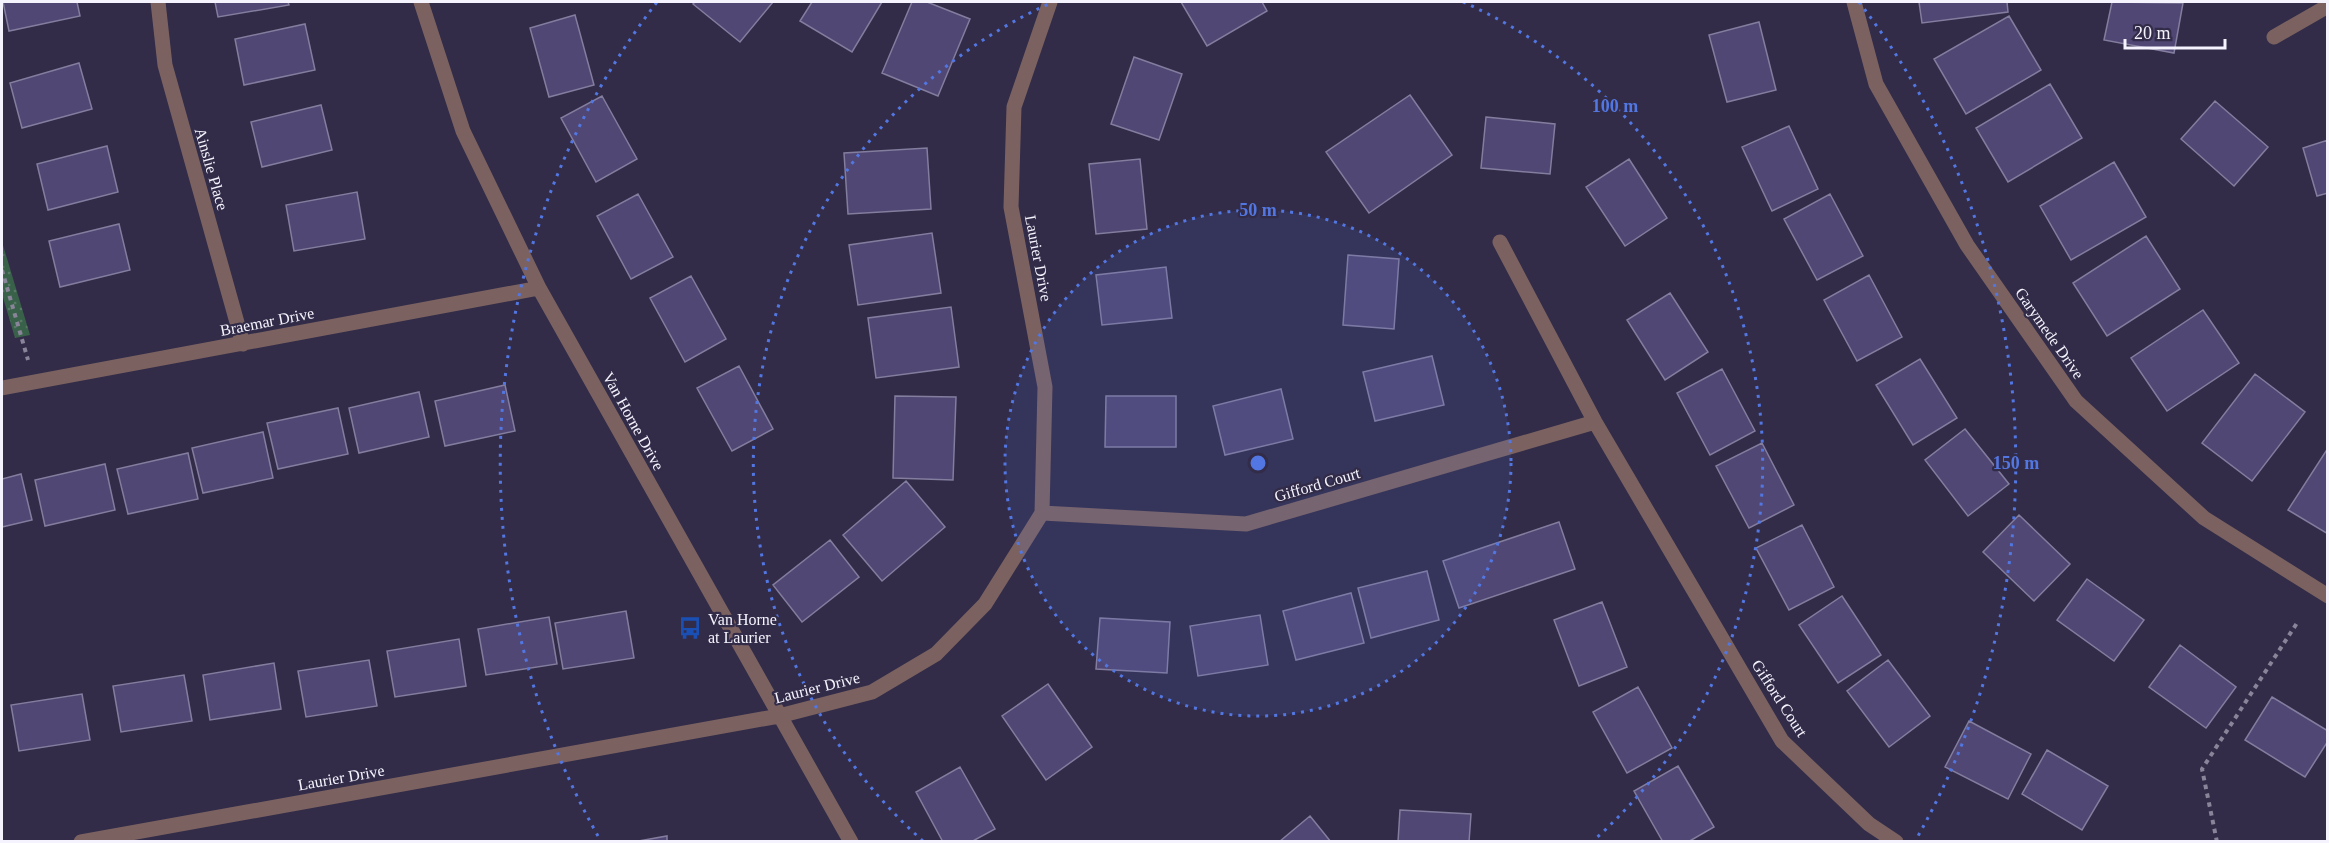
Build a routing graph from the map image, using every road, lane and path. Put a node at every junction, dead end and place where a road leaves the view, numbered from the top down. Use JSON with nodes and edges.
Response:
{"nodes":[{"id":1,"x":158,"y":2,"type":"edge"},
{"id":2,"x":421,"y":2,"type":"edge"},
{"id":3,"x":1050,"y":2,"type":"edge"},
{"id":4,"x":1854,"y":2,"type":"edge"},
{"id":5,"x":2328,"y":6,"type":"edge"},
{"id":6,"x":2274,"y":37,"type":"dead end"},
{"id":7,"x":1500,"y":242,"type":"dead end"},
{"id":8,"x":2,"y":270,"type":"edge"},
{"id":9,"x":539,"y":288,"type":"junction"},
{"id":10,"x":243,"y":344,"type":"junction"},
{"id":11,"x":36,"y":383,"type":"junction"},
{"id":12,"x":2,"y":388,"type":"edge"},
{"id":13,"x":1594,"y":422,"type":"junction"},
{"id":14,"x":1042,"y":513,"type":"junction"},
{"id":15,"x":2328,"y":596,"type":"edge"},
{"id":16,"x":2297,"y":623,"type":"dead end"},
{"id":17,"x":779,"y":716,"type":"junction"},
{"id":18,"x":81,"y":842,"type":"edge"},
{"id":19,"x":850,"y":842,"type":"edge"},
{"id":20,"x":1896,"y":842,"type":"edge"},
{"id":21,"x":2217,"y":842,"type":"edge"}],
"edges":[{"from":1,"to":10,"type":"street","name":"Ainslie Place"},
{"from":2,"to":9,"type":"street","name":"Van Horne Drive"},
{"from":3,"to":14,"type":"street","name":"Laurier Drive"},
{"from":4,"to":15,"type":"street","name":"Garymede Drive"},
{"from":5,"to":6,"type":"street"},
{"from":7,"to":13,"type":"street","name":"Gifford Court"},
{"from":8,"to":11,"type":"path"},
{"from":9,"to":10,"type":"street","name":"Braemar Drive"},
{"from":9,"to":17,"type":"street","name":"Van Horne Drive"},
{"from":10,"to":11,"type":"street","name":"Braemar Drive"},
{"from":11,"to":12,"type":"street","name":"Braemar Drive"},
{"from":13,"to":14,"type":"street","name":"Gifford Court"},
{"from":13,"to":20,"type":"street","name":"Gifford Court"},
{"from":14,"to":17,"type":"street","name":"Laurier Drive"},
{"from":16,"to":21,"type":"path"},
{"from":17,"to":18,"type":"street","name":"Laurier Drive"},
{"from":17,"to":19,"type":"street","name":"Van Horne Drive"}]}
